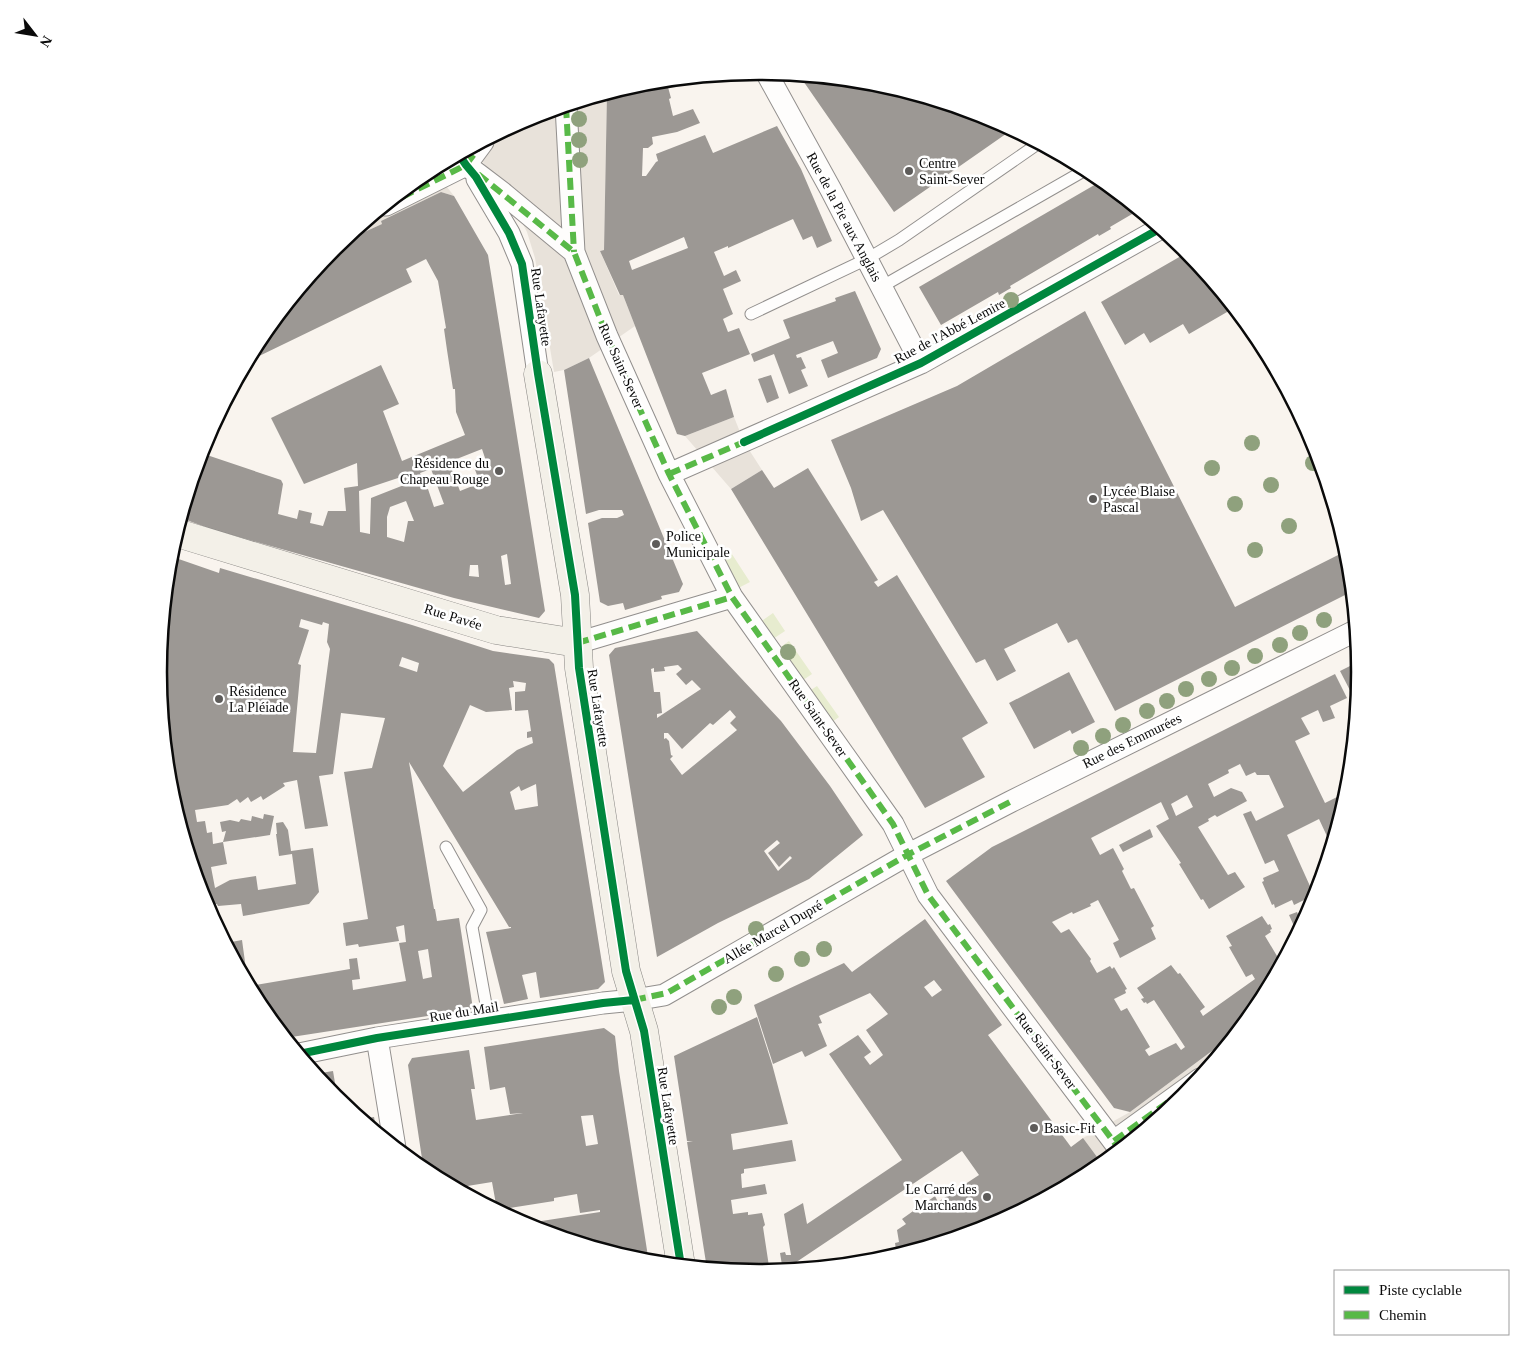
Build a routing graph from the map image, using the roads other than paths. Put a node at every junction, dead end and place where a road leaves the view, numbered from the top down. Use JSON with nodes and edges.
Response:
{"nodes":[{"id":1,"x":770,"y":80,"type":"edge"},
{"id":2,"x":566,"y":112,"type":"edge"},
{"id":3,"x":1033,"y":147,"type":"edge"},
{"id":4,"x":462,"y":160,"type":"edge"},
{"id":5,"x":1079,"y":174,"type":"edge"},
{"id":6,"x":1155,"y":232,"type":"edge"},
{"id":7,"x":574,"y":252,"type":"junction"},
{"id":8,"x":867,"y":259,"type":"junction"},
{"id":9,"x":881,"y":287,"type":"junction"},
{"id":10,"x":751,"y":314,"type":"dead end"},
{"id":11,"x":921,"y":363,"type":"junction"},
{"id":12,"x":538,"y":374,"type":"joint"},
{"id":13,"x":669,"y":474,"type":"junction"},
{"id":14,"x":183,"y":535,"type":"edge"},
{"id":15,"x":732,"y":597,"type":"junction"},
{"id":16,"x":1351,"y":633,"type":"edge"},
{"id":17,"x":577,"y":643,"type":"junction"},
{"id":18,"x":446,"y":847,"type":"dead end"},
{"id":19,"x":909,"y":854,"type":"junction"},
{"id":20,"x":634,"y":1000,"type":"junction"},
{"id":21,"x":489,"y":1021,"type":"junction"},
{"id":22,"x":378,"y":1038,"type":"junction"},
{"id":23,"x":305,"y":1053,"type":"edge"},
{"id":24,"x":394,"y":1138,"type":"edge"},
{"id":25,"x":1117,"y":1146,"type":"edge"},
{"id":26,"x":680,"y":1260,"type":"edge"}],
"edges":[{"from":1,"to":8,"type":"street","name":"Rue de la Pie aux Anglais"},
{"from":2,"to":7,"type":"street","name":"Rue Saint-Sever"},
{"from":3,"to":8,"type":"lane"},
{"from":4,"to":7,"type":"street","name":"Rue Saint-Sever"},
{"from":4,"to":12,"type":"street","name":"Rue Lafayette"},
{"from":5,"to":9,"type":"lane"},
{"from":6,"to":11,"type":"street","name":"Rue de l'Abbé Lemire"},
{"from":7,"to":13,"type":"street","name":"Rue Saint-Sever"},
{"from":8,"to":9,"type":"street","name":"Rue de la Pie aux Anglais"},
{"from":8,"to":10,"type":"lane"},
{"from":9,"to":11,"type":"street","name":"Rue de la Pie aux Anglais"},
{"from":11,"to":13,"type":"street","name":"Rue de l'Abbé Lemire"},
{"from":12,"to":17,"type":"street","name":"Rue Lafayette"},
{"from":13,"to":15,"type":"street","name":"Rue Saint-Sever"},
{"from":14,"to":17,"type":"street","name":"Rue Pavée"},
{"from":15,"to":17,"type":"street","name":"Rue Pavée"},
{"from":15,"to":19,"type":"street","name":"Rue Saint-Sever"},
{"from":16,"to":19,"type":"street","name":"Rue des Emmurées"},
{"from":17,"to":20,"type":"street","name":"Rue Lafayette"},
{"from":18,"to":21,"type":"lane"},
{"from":19,"to":20,"type":"street","name":"Allée Marcel Dupré"},
{"from":19,"to":25,"type":"street","name":"Rue Saint-Sever"},
{"from":20,"to":21,"type":"street","name":"Rue du Mail"},
{"from":20,"to":26,"type":"street","name":"Rue Lafayette"},
{"from":21,"to":22,"type":"street","name":"Rue du Mail"},
{"from":22,"to":23,"type":"street","name":"Rue du Mail"},
{"from":22,"to":24,"type":"street"}]}
